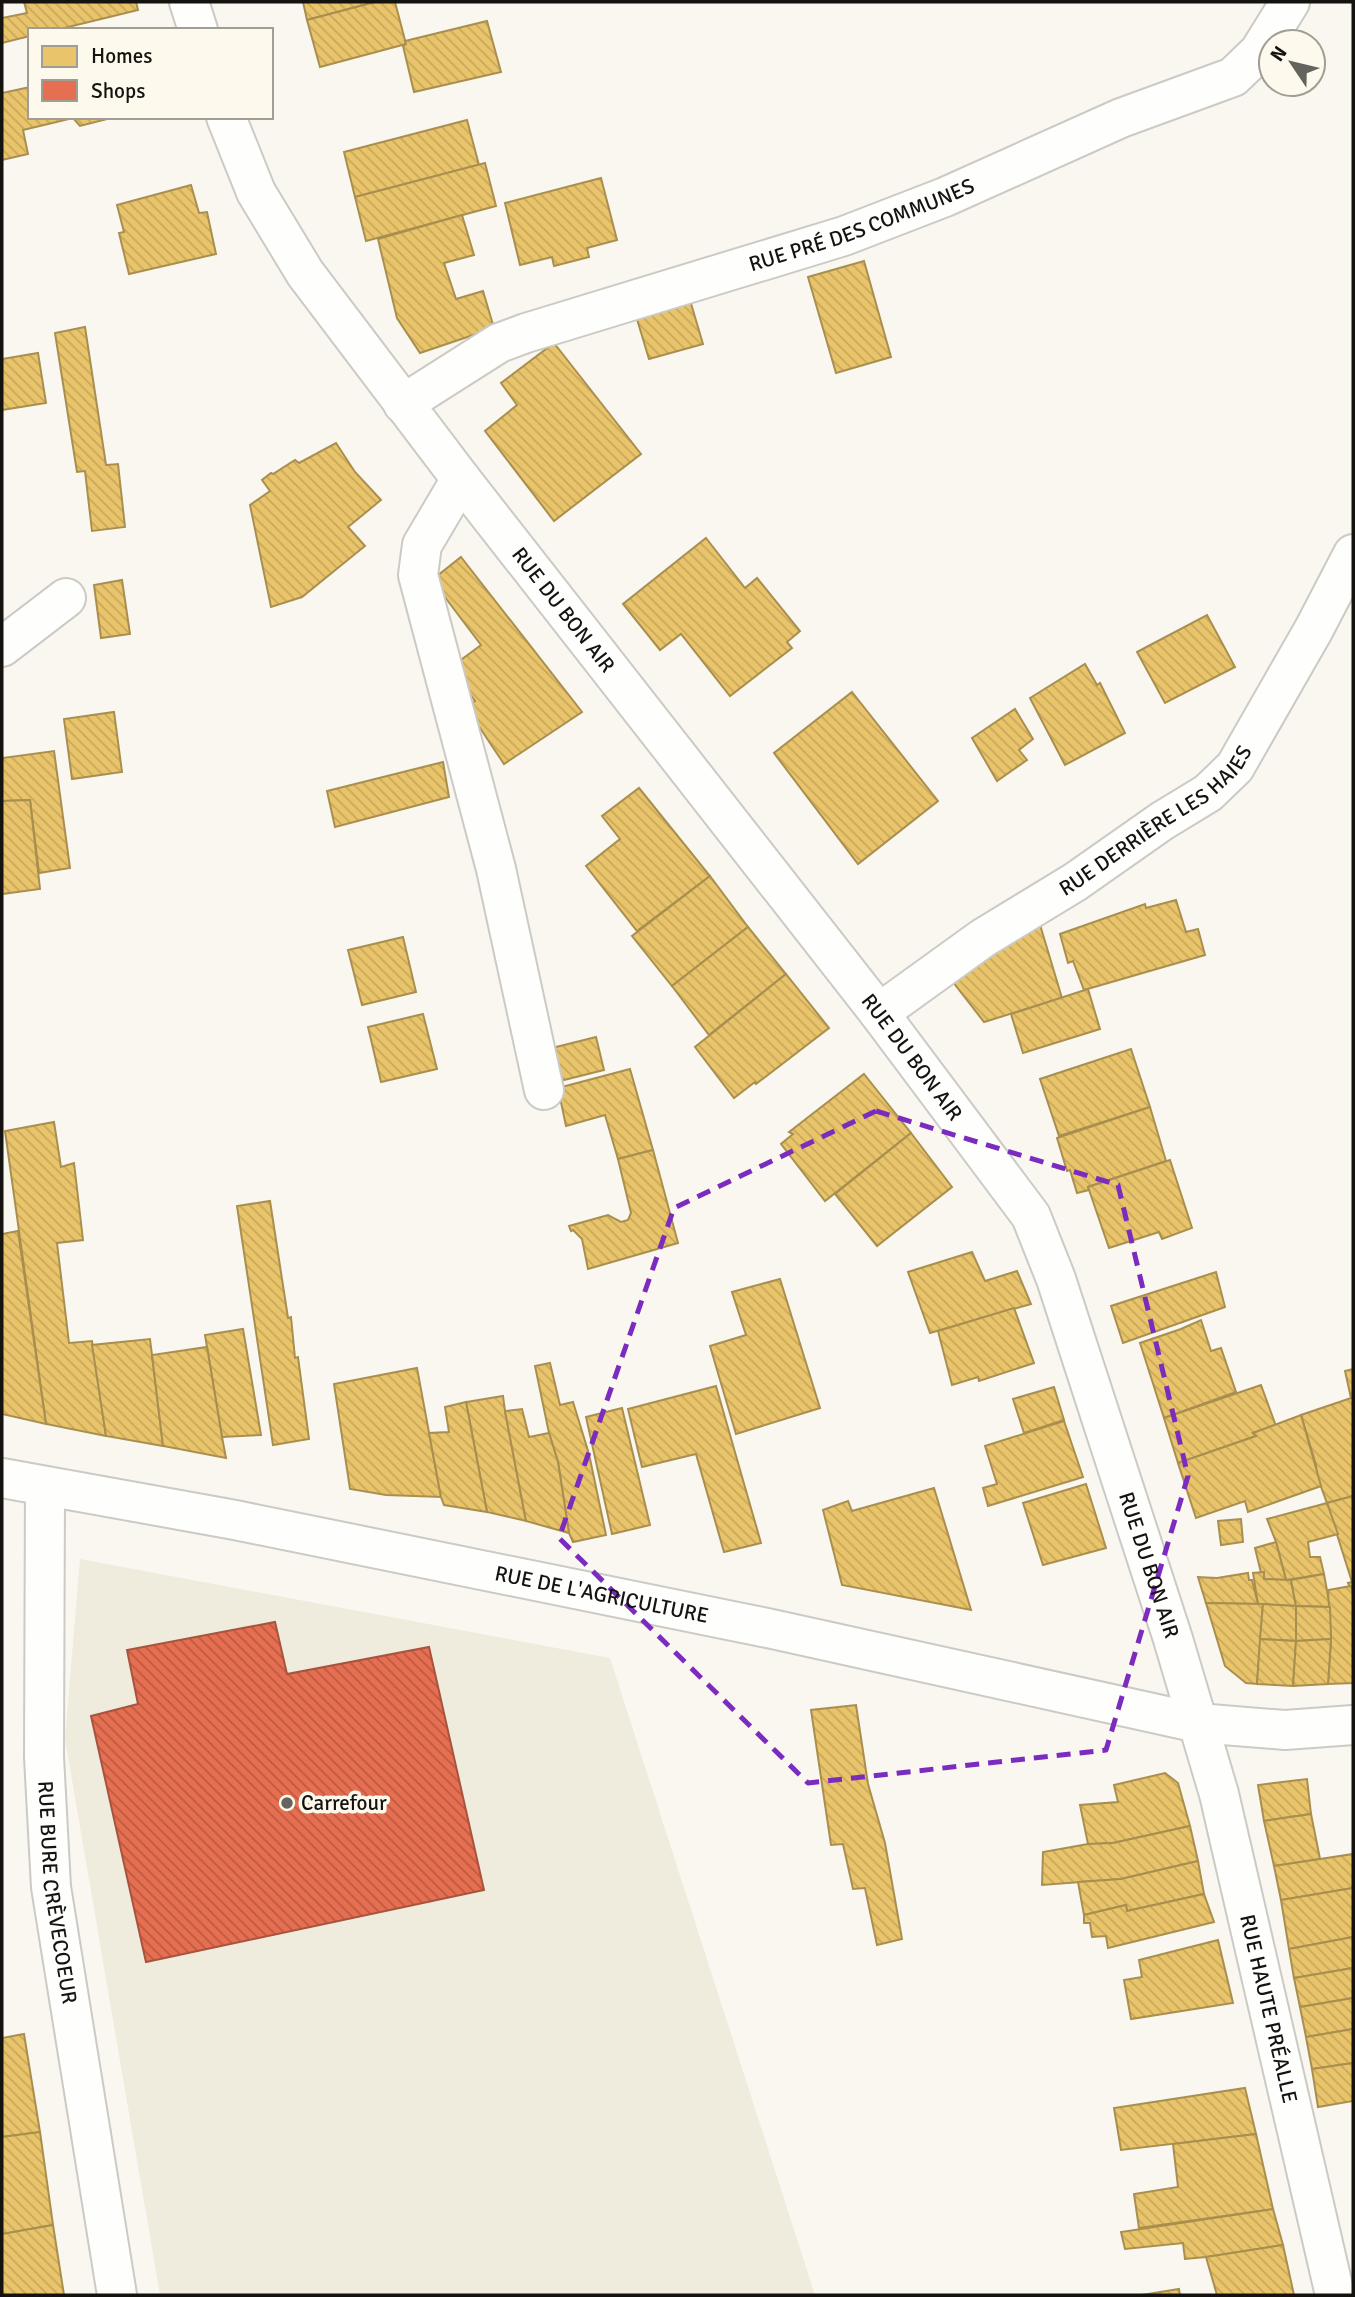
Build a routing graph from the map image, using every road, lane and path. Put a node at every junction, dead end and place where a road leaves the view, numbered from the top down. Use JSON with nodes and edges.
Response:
{"nodes":[{"id":1,"x":190,"y":2,"type":"edge"},
{"id":2,"x":1290,"y":2,"type":"edge"},
{"id":3,"x":197,"y":28,"type":"edge"},
{"id":4,"x":227,"y":119,"type":"edge"},
{"id":5,"x":403,"y":404,"type":"junction"},
{"id":6,"x":461,"y":479,"type":"junction"},
{"id":7,"x":1353,"y":554,"type":"edge"},
{"id":8,"x":66,"y":597,"type":"dead end"},
{"id":9,"x":2,"y":647,"type":"edge"},
{"id":10,"x":878,"y":1013,"type":"junction"},
{"id":11,"x":544,"y":1090,"type":"dead end"},
{"id":12,"x":2,"y":1478,"type":"edge"},
{"id":13,"x":45,"y":1487,"type":"junction"},
{"id":14,"x":1198,"y":1723,"type":"junction"},
{"id":15,"x":1353,"y":1725,"type":"edge"},
{"id":16,"x":117,"y":2295,"type":"edge"},
{"id":17,"x":1335,"y":2295,"type":"edge"}],
"edges":[{"from":1,"to":3,"type":"street"},
{"from":2,"to":5,"type":"street","name":"RUE PRÉ DES COMMUNES"},
{"from":4,"to":5,"type":"street","name":"RUE DU BON AIR"},
{"from":5,"to":6,"type":"street","name":"RUE DU BON AIR"},
{"from":6,"to":10,"type":"street","name":"RUE DU BON AIR"},
{"from":6,"to":11,"type":"street"},
{"from":7,"to":10,"type":"street","name":"RUE DERRIÈRE LES HAIES"},
{"from":8,"to":9,"type":"street"},
{"from":10,"to":14,"type":"street","name":"RUE DU BON AIR"},
{"from":12,"to":13,"type":"street","name":"RUE DE L'AGRICULTURE"},
{"from":13,"to":14,"type":"street","name":"RUE DE L'AGRICULTURE"},
{"from":13,"to":16,"type":"street","name":"RUE BURE CRÈVECOEUR"},
{"from":14,"to":15,"type":"street","name":"RUE DE L'AGRICULTURE"},
{"from":14,"to":17,"type":"street","name":"RUE HAUTE PRÉALLE"}]}
